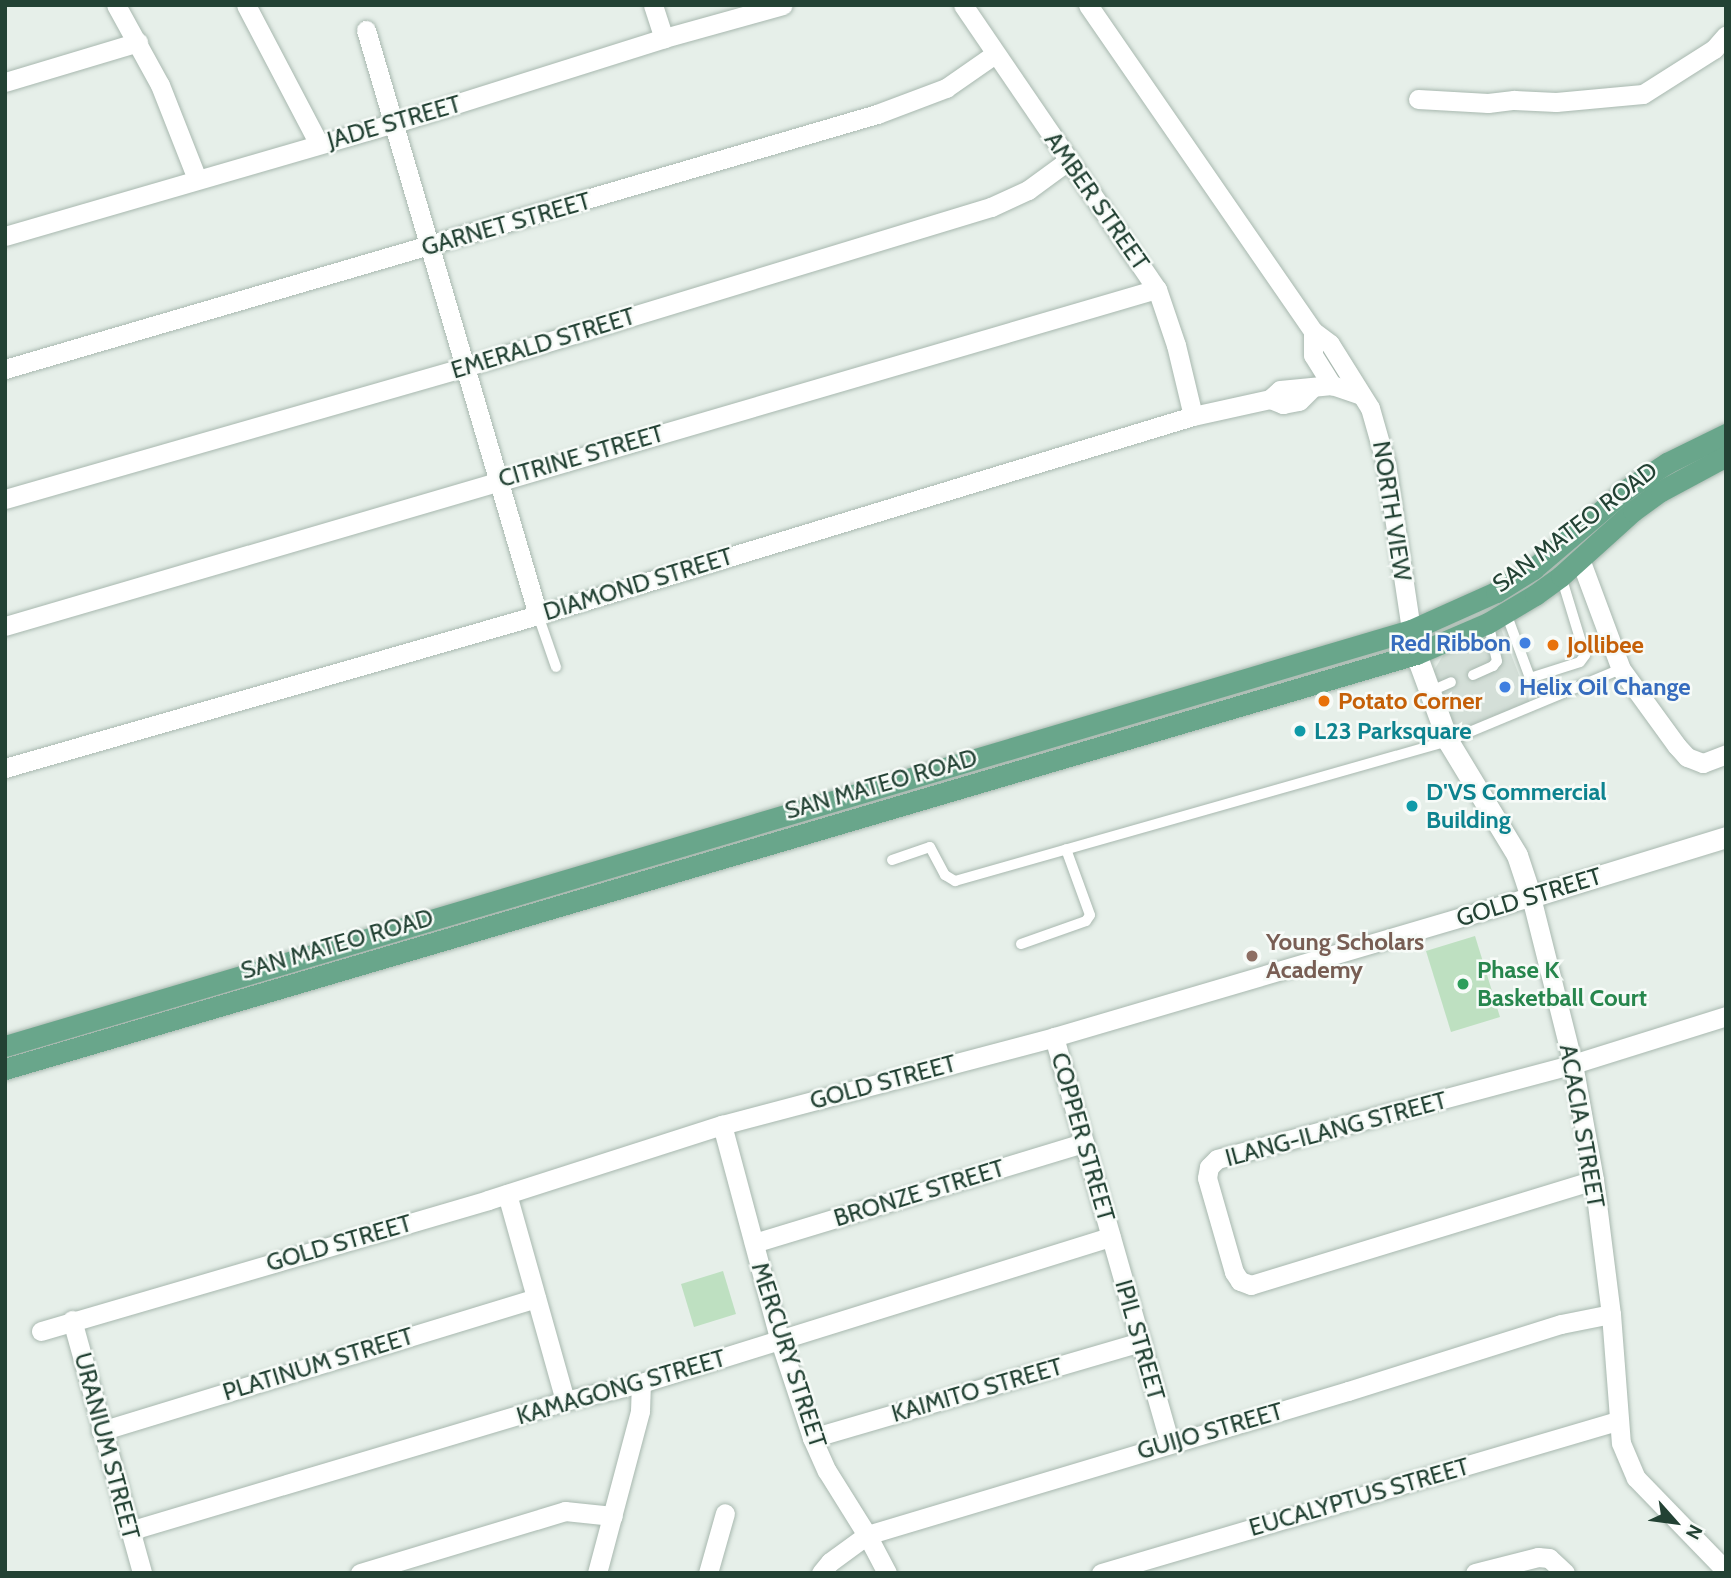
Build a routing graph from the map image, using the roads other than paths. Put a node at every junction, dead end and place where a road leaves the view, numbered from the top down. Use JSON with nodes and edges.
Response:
{"nodes":[{"id":1,"x":116,"y":5,"type":"edge"},
{"id":2,"x":246,"y":5,"type":"edge"},
{"id":3,"x":653,"y":5,"type":"edge"},
{"id":4,"x":782,"y":5,"type":"edge"},
{"id":5,"x":963,"y":5,"type":"edge"},
{"id":6,"x":1088,"y":5,"type":"edge"},
{"id":7,"x":366,"y":30,"type":"dead end"},
{"id":8,"x":1726,"y":35,"type":"edge"},
{"id":9,"x":664,"y":38,"type":"junction"},
{"id":10,"x":138,"y":42,"type":"junction"},
{"id":11,"x":995,"y":54,"type":"junction"},
{"id":12,"x":5,"y":82,"type":"edge"},
{"id":13,"x":1418,"y":99,"type":"dead end"},
{"id":14,"x":395,"y":123,"type":"junction"},
{"id":15,"x":319,"y":144,"type":"junction"},
{"id":16,"x":1069,"y":160,"type":"junction"},
{"id":17,"x":197,"y":179,"type":"junction"},
{"id":18,"x":5,"y":236,"type":"edge"},
{"id":19,"x":432,"y":246,"type":"junction"},
{"id":20,"x":1157,"y":289,"type":"junction"},
{"id":21,"x":1313,"y":331,"type":"junction"},
{"id":22,"x":466,"y":367,"type":"junction"},
{"id":23,"x":5,"y":369,"type":"edge"},
{"id":24,"x":1332,"y":386,"type":"junction"},
{"id":25,"x":1361,"y":395,"type":"junction"},
{"id":26,"x":1193,"y":416,"type":"junction"},
{"id":27,"x":1726,"y":434,"type":"edge"},
{"id":28,"x":1726,"y":456,"type":"edge"},
{"id":29,"x":499,"y":480,"type":"junction"},
{"id":30,"x":5,"y":499,"type":"edge"},
{"id":31,"x":1580,"y":559,"type":"junction"},
{"id":32,"x":1561,"y":576,"type":"junction"},
{"id":33,"x":538,"y":615,"type":"junction"},
{"id":34,"x":1497,"y":617,"type":"junction"},
{"id":35,"x":5,"y":626,"type":"edge"},
{"id":36,"x":1411,"y":630,"type":"junction"},
{"id":37,"x":1416,"y":654,"type":"junction"},
{"id":38,"x":556,"y":667,"type":"dead end"},
{"id":39,"x":1621,"y":669,"type":"junction"},
{"id":40,"x":1473,"y":675,"type":"dead end"},
{"id":41,"x":1451,"y":682,"type":"dead end"},
{"id":42,"x":1429,"y":692,"type":"junction"},
{"id":43,"x":1448,"y":741,"type":"junction"},
{"id":44,"x":1726,"y":754,"type":"edge"},
{"id":45,"x":5,"y":768,"type":"edge"},
{"id":46,"x":1726,"y":836,"type":"edge"},
{"id":47,"x":1066,"y":849,"type":"junction"},
{"id":48,"x":892,"y":860,"type":"dead end"},
{"id":49,"x":1531,"y":897,"type":"junction"},
{"id":50,"x":1021,"y":944,"type":"dead end"},
{"id":51,"x":1726,"y":1016,"type":"edge"},
{"id":52,"x":1054,"y":1037,"type":"junction"},
{"id":53,"x":5,"y":1046,"type":"edge"},
{"id":54,"x":1573,"y":1065,"type":"junction"},
{"id":55,"x":5,"y":1069,"type":"edge"},
{"id":56,"x":722,"y":1125,"type":"junction"},
{"id":57,"x":1084,"y":1143,"type":"junction"},
{"id":58,"x":1594,"y":1180,"type":"junction"},
{"id":59,"x":507,"y":1194,"type":"junction"},
{"id":60,"x":1111,"y":1237,"type":"junction"},
{"id":61,"x":754,"y":1243,"type":"junction"},
{"id":62,"x":536,"y":1298,"type":"junction"},
{"id":63,"x":1611,"y":1314,"type":"junction"},
{"id":64,"x":72,"y":1320,"type":"junction"},
{"id":65,"x":41,"y":1331,"type":"dead end"},
{"id":66,"x":780,"y":1341,"type":"junction"},
{"id":67,"x":1141,"y":1342,"type":"junction"},
{"id":68,"x":642,"y":1383,"type":"junction"},
{"id":69,"x":565,"y":1401,"type":"junction"},
{"id":70,"x":1617,"y":1421,"type":"junction"},
{"id":71,"x":101,"y":1431,"type":"junction"},
{"id":72,"x":813,"y":1438,"type":"junction"},
{"id":73,"x":1170,"y":1443,"type":"junction"},
{"id":74,"x":726,"y":1513,"type":"dead end"},
{"id":75,"x":613,"y":1516,"type":"junction"},
{"id":76,"x":129,"y":1531,"type":"junction"},
{"id":77,"x":867,"y":1535,"type":"junction"},
{"id":78,"x":1726,"y":1571,"type":"edge"},
{"id":79,"x":142,"y":1573,"type":"edge"},
{"id":80,"x":360,"y":1573,"type":"edge"},
{"id":81,"x":597,"y":1573,"type":"edge"},
{"id":82,"x":708,"y":1573,"type":"edge"},
{"id":83,"x":821,"y":1573,"type":"edge"},
{"id":84,"x":887,"y":1573,"type":"edge"},
{"id":85,"x":1101,"y":1573,"type":"edge"},
{"id":86,"x":1475,"y":1573,"type":"edge"},
{"id":87,"x":1565,"y":1573,"type":"edge"}],
"edges":[{"from":1,"to":10,"type":"street"},
{"from":2,"to":15,"type":"street"},
{"from":3,"to":9,"type":"street"},
{"from":4,"to":9,"type":"street","name":"JADE STREET"},
{"from":5,"to":11,"type":"street","name":"AMBER STREET"},
{"from":6,"to":21,"type":"street"},
{"from":7,"to":14,"type":"street"},
{"from":8,"to":13,"type":"street"},
{"from":9,"to":14,"type":"street","name":"JADE STREET"},
{"from":10,"to":12,"type":"street"},
{"from":10,"to":17,"type":"street"},
{"from":11,"to":16,"type":"street","name":"AMBER STREET"},
{"from":11,"to":19,"type":"street","name":"GARNET STREET"},
{"from":14,"to":15,"type":"street","name":"JADE STREET"},
{"from":14,"to":19,"type":"street"},
{"from":15,"to":17,"type":"street","name":"JADE STREET"},
{"from":16,"to":20,"type":"street","name":"AMBER STREET"},
{"from":16,"to":22,"type":"street","name":"EMERALD STREET"},
{"from":17,"to":18,"type":"street","name":"JADE STREET"},
{"from":19,"to":22,"type":"street"},
{"from":19,"to":23,"type":"street","name":"GARNET STREET"},
{"from":20,"to":26,"type":"street","name":"AMBER STREET"},
{"from":20,"to":29,"type":"street","name":"CITRINE STREET"},
{"from":21,"to":24,"type":"street"},
{"from":21,"to":25,"type":"street","name":"NORTH VIEW"},
{"from":22,"to":29,"type":"street"},
{"from":22,"to":30,"type":"street","name":"EMERALD STREET"},
{"from":24,"to":25,"type":"street","name":"DIAMOND STREET"},
{"from":24,"to":26,"type":"street","name":"DIAMOND STREET"},
{"from":25,"to":36,"type":"street","name":"NORTH VIEW"},
{"from":26,"to":33,"type":"street","name":"DIAMOND STREET"},
{"from":27,"to":36,"type":"main road","name":"SAN MATEO ROAD"},
{"from":28,"to":31,"type":"main road","name":"SAN MATEO ROAD"},
{"from":29,"to":33,"type":"street"},
{"from":29,"to":35,"type":"street","name":"CITRINE STREET"},
{"from":31,"to":32,"type":"main road","name":"SAN MATEO ROAD"},
{"from":31,"to":39,"type":"street"},
{"from":32,"to":34,"type":"main road","name":"SAN MATEO ROAD"},
{"from":32,"to":34,"type":"lane"},
{"from":33,"to":38,"type":"lane"},
{"from":33,"to":45,"type":"street","name":"DIAMOND STREET"},
{"from":34,"to":37,"type":"main road","name":"SAN MATEO ROAD"},
{"from":34,"to":40,"type":"lane"},
{"from":36,"to":37,"type":"street","name":"ACACIA STREET"},
{"from":36,"to":53,"type":"main road","name":"SAN MATEO ROAD"},
{"from":37,"to":42,"type":"street","name":"ACACIA STREET"},
{"from":37,"to":55,"type":"main road","name":"SAN MATEO ROAD"},
{"from":39,"to":43,"type":"lane"},
{"from":39,"to":44,"type":"street"},
{"from":41,"to":42,"type":"lane"},
{"from":42,"to":43,"type":"street","name":"ACACIA STREET"},
{"from":43,"to":47,"type":"lane"},
{"from":43,"to":49,"type":"street","name":"ACACIA STREET"},
{"from":46,"to":49,"type":"street","name":"GOLD STREET"},
{"from":47,"to":48,"type":"lane"},
{"from":47,"to":50,"type":"lane"},
{"from":49,"to":52,"type":"street","name":"GOLD STREET"},
{"from":49,"to":54,"type":"street","name":"ACACIA STREET"},
{"from":51,"to":54,"type":"street"},
{"from":52,"to":56,"type":"street","name":"GOLD STREET"},
{"from":52,"to":57,"type":"street","name":"COPPER STREET"},
{"from":54,"to":58,"type":"street","name":"ACACIA STREET"},
{"from":54,"to":58,"type":"street","name":"ILANG-ILANG STREET"},
{"from":56,"to":59,"type":"street","name":"GOLD STREET"},
{"from":56,"to":61,"type":"street","name":"MERCURY STREET"},
{"from":57,"to":60,"type":"street","name":"COPPER STREET"},
{"from":57,"to":61,"type":"street","name":"BRONZE STREET"},
{"from":58,"to":63,"type":"street","name":"ACACIA STREET"},
{"from":59,"to":62,"type":"street"},
{"from":59,"to":64,"type":"street","name":"GOLD STREET"},
{"from":60,"to":66,"type":"street","name":"KAMAGONG STREET"},
{"from":60,"to":67,"type":"street","name":"IPIL STREET"},
{"from":61,"to":66,"type":"street","name":"MERCURY STREET"},
{"from":62,"to":69,"type":"street"},
{"from":62,"to":71,"type":"street","name":"PLATINUM STREET"},
{"from":63,"to":70,"type":"street","name":"ACACIA STREET"},
{"from":63,"to":73,"type":"street","name":"GUIJO STREET"},
{"from":64,"to":65,"type":"street","name":"GOLD STREET"},
{"from":64,"to":71,"type":"street","name":"URANIUM STREET"},
{"from":66,"to":68,"type":"street","name":"KAMAGONG STREET"},
{"from":66,"to":72,"type":"street","name":"MERCURY STREET"},
{"from":67,"to":72,"type":"street","name":"KAIMITO STREET"},
{"from":67,"to":73,"type":"street","name":"IPIL STREET"},
{"from":68,"to":69,"type":"street","name":"KAMAGONG STREET"},
{"from":68,"to":75,"type":"street"},
{"from":69,"to":76,"type":"street","name":"KAMAGONG STREET"},
{"from":70,"to":78,"type":"street","name":"ACACIA STREET"},
{"from":70,"to":85,"type":"street","name":"EUCALYPTUS STREET"},
{"from":71,"to":76,"type":"street","name":"URANIUM STREET"},
{"from":72,"to":77,"type":"street","name":"MERCURY STREET"},
{"from":73,"to":77,"type":"street","name":"GUIJO STREET"},
{"from":74,"to":82,"type":"street"},
{"from":75,"to":80,"type":"street"},
{"from":75,"to":81,"type":"street"},
{"from":76,"to":79,"type":"street","name":"URANIUM STREET"},
{"from":77,"to":83,"type":"street","name":"GUIJO STREET"},
{"from":77,"to":84,"type":"street","name":"MERCURY STREET"},
{"from":86,"to":87,"type":"street"}]}
